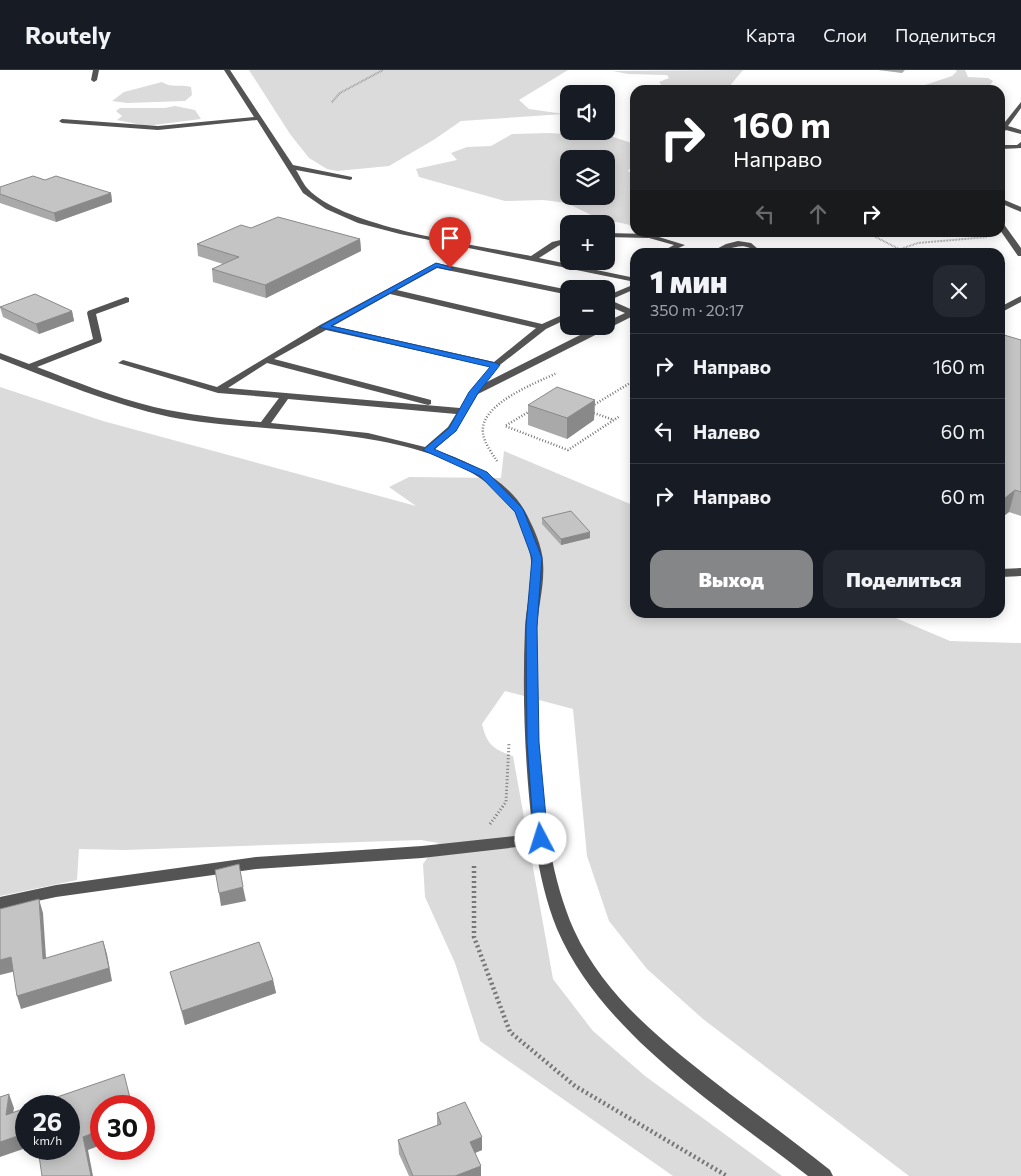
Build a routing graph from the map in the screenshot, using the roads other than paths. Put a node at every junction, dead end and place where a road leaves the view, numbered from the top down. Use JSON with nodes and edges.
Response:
{"nodes":[{"id":1,"x":96,"y":70,"type":"edge"},
{"id":2,"x":227,"y":70,"type":"edge"},
{"id":3,"x":94,"y":80,"type":"dead end"},
{"id":4,"x":1021,"y":104,"type":"edge"},
{"id":5,"x":259,"y":118,"type":"junction"},
{"id":6,"x":62,"y":121,"type":"dead end"},
{"id":7,"x":1005,"y":126,"type":"edge"},
{"id":8,"x":1005,"y":130,"type":"edge"},
{"id":9,"x":1021,"y":132,"type":"edge"},
{"id":10,"x":1021,"y":144,"type":"edge"},
{"id":11,"x":1005,"y":147,"type":"edge"},
{"id":12,"x":290,"y":168,"type":"junction"},
{"id":13,"x":350,"y":178,"type":"dead end"},
{"id":14,"x":1005,"y":202,"type":"edge"},
{"id":15,"x":1021,"y":210,"type":"edge"},
{"id":16,"x":1005,"y":231,"type":"edge"},
{"id":17,"x":615,"y":235,"type":"edge"},
{"id":18,"x":630,"y":236,"type":"edge"},
{"id":19,"x":653,"y":237,"type":"edge"},
{"id":20,"x":560,"y":243,"type":"edge"},
{"id":21,"x":675,"y":248,"type":"edge"},
{"id":22,"x":724,"y":248,"type":"edge"},
{"id":23,"x":753,"y":248,"type":"edge"},
{"id":24,"x":1021,"y":254,"type":"edge"},
{"id":25,"x":531,"y":260,"type":"junction"},
{"id":26,"x":630,"y":279,"type":"edge"},
{"id":27,"x":630,"y":288,"type":"edge"},
{"id":28,"x":388,"y":291,"type":"junction"},
{"id":29,"x":560,"y":291,"type":"edge"},
{"id":30,"x":615,"y":296,"type":"edge"},
{"id":31,"x":126,"y":300,"type":"dead end"},
{"id":32,"x":1020,"y":300,"type":"edge"},
{"id":33,"x":615,"y":304,"type":"edge"},
{"id":34,"x":1005,"y":308,"type":"edge"},
{"id":35,"x":630,"y":311,"type":"edge"},
{"id":36,"x":630,"y":313,"type":"edge"},
{"id":37,"x":560,"y":319,"type":"edge"},
{"id":38,"x":615,"y":321,"type":"edge"},
{"id":39,"x":324,"y":327,"type":"junction"},
{"id":40,"x":543,"y":327,"type":"junction"},
{"id":41,"x":588,"y":335,"type":"edge"},
{"id":42,"x":0,"y":356,"type":"edge"},
{"id":43,"x":266,"y":360,"type":"junction"},
{"id":44,"x":123,"y":363,"type":"dead end"},
{"id":45,"x":496,"y":365,"type":"junction"},
{"id":46,"x":29,"y":367,"type":"junction"},
{"id":47,"x":218,"y":390,"type":"junction"},
{"id":48,"x":474,"y":392,"type":"junction"},
{"id":49,"x":286,"y":396,"type":"junction"},
{"id":50,"x":461,"y":411,"type":"junction"},
{"id":51,"x":264,"y":425,"type":"junction"},
{"id":52,"x":428,"y":450,"type":"junction"},
{"id":53,"x":1021,"y":572,"type":"edge"},
{"id":54,"x":1005,"y":573,"type":"edge"},
{"id":55,"x":541,"y":839,"type":"junction"},
{"id":56,"x":0,"y":904,"type":"edge"},
{"id":57,"x":823,"y":1176,"type":"edge"}],
"edges":[{"from":1,"to":3,"type":"street"},
{"from":2,"to":5,"type":"street"},
{"from":4,"to":7,"type":"street"},
{"from":5,"to":6,"type":"street"},
{"from":5,"to":12,"type":"street"},
{"from":8,"to":9,"type":"street"},
{"from":10,"to":11,"type":"street"},
{"from":12,"to":13,"type":"street"},
{"from":12,"to":25,"type":"street"},
{"from":14,"to":15,"type":"street"},
{"from":16,"to":24,"type":"street"},
{"from":17,"to":18,"type":"street"},
{"from":19,"to":21,"type":"street"},
{"from":20,"to":25,"type":"street"},
{"from":22,"to":23,"type":"street"},
{"from":25,"to":26,"type":"street"},
{"from":27,"to":30,"type":"street"},
{"from":28,"to":29,"type":"street"},
{"from":28,"to":39,"type":"street"},
{"from":28,"to":40,"type":"street"},
{"from":31,"to":46,"type":"street"},
{"from":32,"to":34,"type":"street"},
{"from":33,"to":35,"type":"street"},
{"from":36,"to":38,"type":"street"},
{"from":37,"to":40,"type":"street"},
{"from":39,"to":43,"type":"street"},
{"from":39,"to":45,"type":"street"},
{"from":40,"to":45,"type":"street"},
{"from":41,"to":48,"type":"street"},
{"from":42,"to":46,"type":"street"},
{"from":43,"to":47,"type":"street"},
{"from":43,"to":50,"type":"street"},
{"from":44,"to":47,"type":"street"},
{"from":45,"to":48,"type":"street"},
{"from":46,"to":51,"type":"street"},
{"from":47,"to":49,"type":"street"},
{"from":48,"to":50,"type":"street"},
{"from":49,"to":50,"type":"street"},
{"from":49,"to":51,"type":"street"},
{"from":50,"to":52,"type":"street"},
{"from":51,"to":52,"type":"street"},
{"from":52,"to":55,"type":"street"},
{"from":53,"to":54,"type":"street"},
{"from":55,"to":56,"type":"street"},
{"from":55,"to":57,"type":"street"}]}
